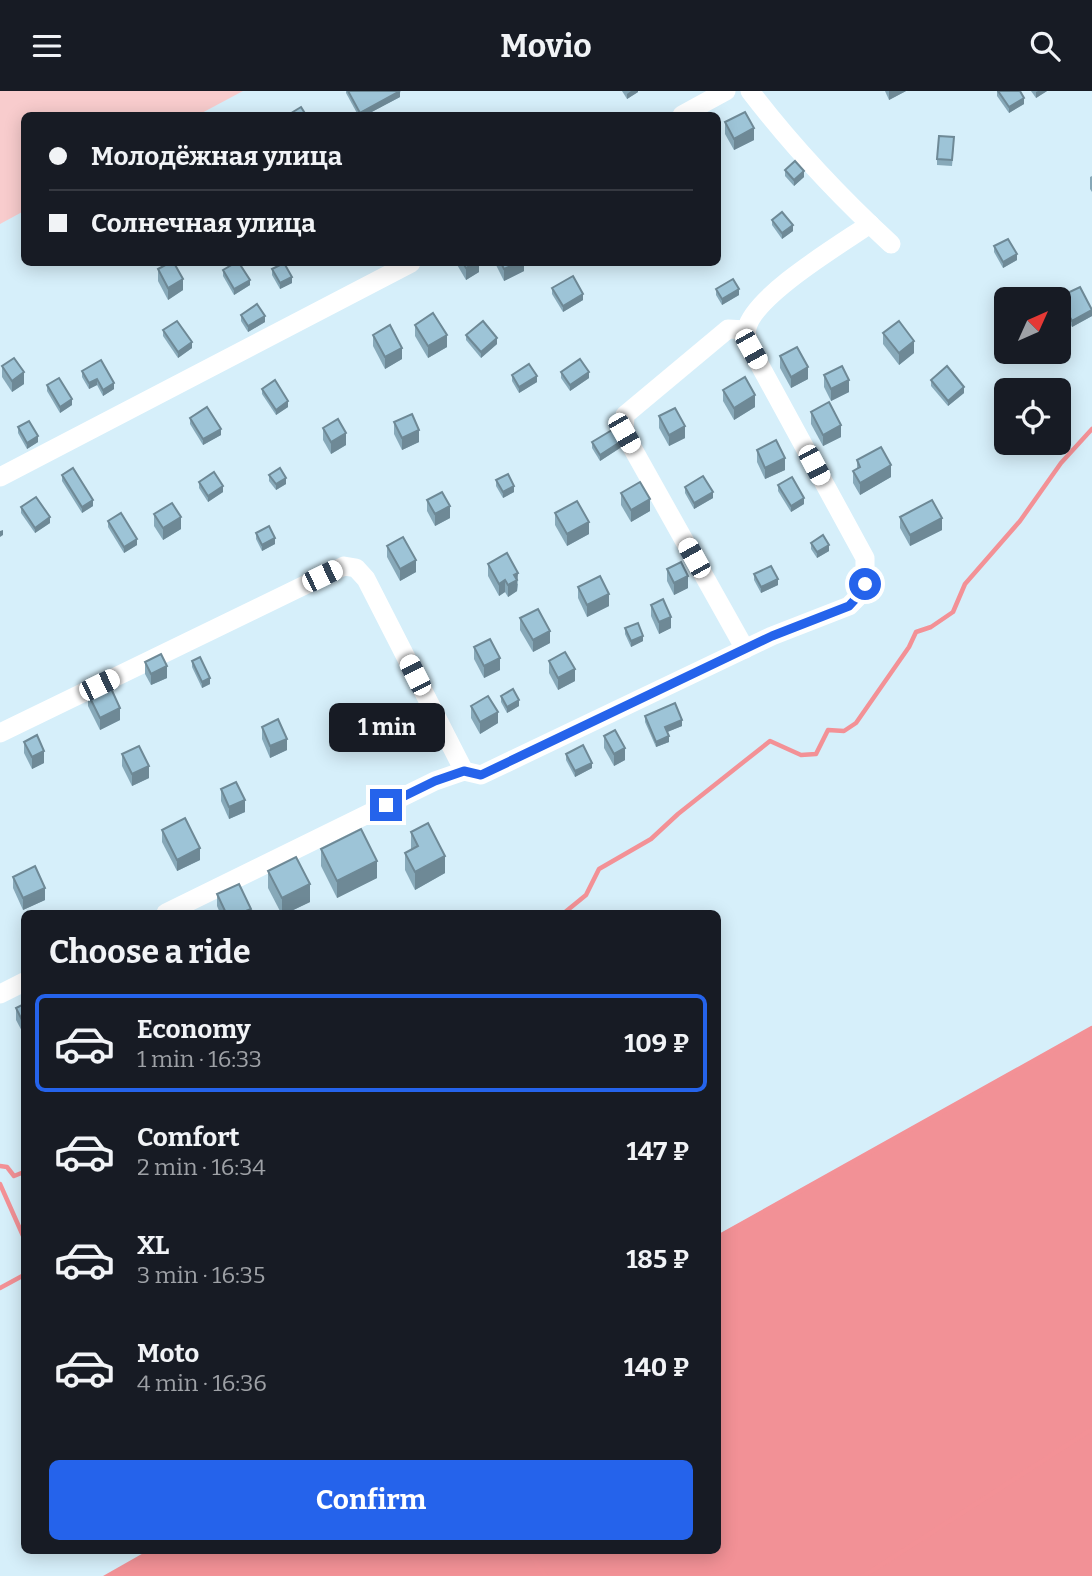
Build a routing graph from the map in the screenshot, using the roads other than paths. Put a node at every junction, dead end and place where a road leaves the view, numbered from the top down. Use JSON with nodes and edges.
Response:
{"nodes":[{"id":1,"x":726,"y":91,"type":"edge"},
{"id":2,"x":750,"y":91,"type":"edge"},
{"id":3,"x":688,"y":112,"type":"edge"},
{"id":4,"x":870,"y":224,"type":"junction"},
{"id":5,"x":891,"y":244,"type":"dead end"},
{"id":6,"x":405,"y":266,"type":"edge"},
{"id":7,"x":746,"y":330,"type":"junction"},
{"id":8,"x":0,"y":477,"type":"edge"},
{"id":9,"x":745,"y":649,"type":"junction"},
{"id":10,"x":0,"y":733,"type":"edge"},
{"id":11,"x":464,"y":771,"type":"junction"},
{"id":12,"x":172,"y":910,"type":"edge"},
{"id":13,"x":21,"y":984,"type":"edge"},
{"id":14,"x":0,"y":994,"type":"edge"}],
"edges":[{"from":1,"to":3,"type":"street"},
{"from":2,"to":4,"type":"street"},
{"from":4,"to":5,"type":"street"},
{"from":4,"to":7,"type":"street"},
{"from":6,"to":8,"type":"street"},
{"from":7,"to":9,"type":"street"},
{"from":7,"to":9,"type":"street"},
{"from":9,"to":11,"type":"street"},
{"from":10,"to":11,"type":"street"},
{"from":11,"to":12,"type":"street"},
{"from":13,"to":14,"type":"street"}]}
